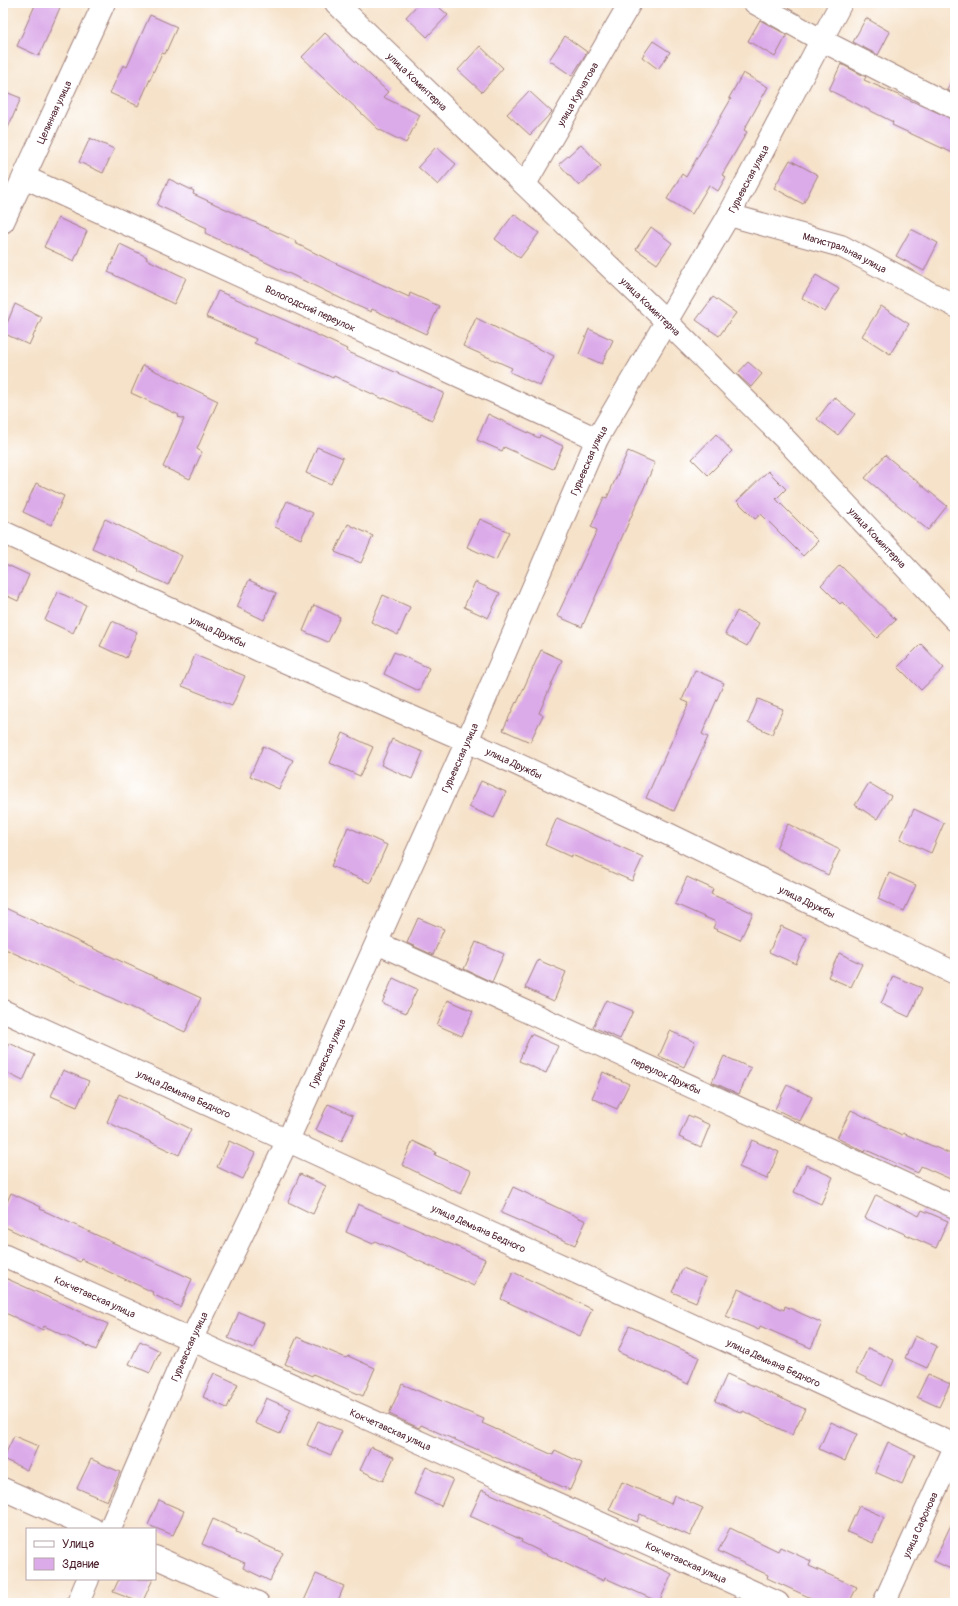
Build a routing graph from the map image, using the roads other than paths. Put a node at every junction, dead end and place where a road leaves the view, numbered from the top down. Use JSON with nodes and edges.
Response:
{"nodes":[{"id":1,"x":104,"y":3,"type":"edge"},
{"id":2,"x":336,"y":3,"type":"edge"},
{"id":3,"x":630,"y":3,"type":"edge"},
{"id":4,"x":755,"y":3,"type":"edge"},
{"id":5,"x":841,"y":3,"type":"edge"},
{"id":6,"x":821,"y":40,"type":"junction"},
{"id":7,"x":955,"y":108,"type":"edge"},
{"id":8,"x":24,"y":177,"type":"junction"},
{"id":9,"x":525,"y":184,"type":"junction"},
{"id":10,"x":729,"y":215,"type":"junction"},
{"id":11,"x":3,"y":222,"type":"edge"},
{"id":12,"x":955,"y":306,"type":"edge"},
{"id":13,"x":666,"y":321,"type":"junction"},
{"id":14,"x":597,"y":440,"type":"junction"},
{"id":15,"x":3,"y":532,"type":"edge"},
{"id":16,"x":955,"y":620,"type":"edge"},
{"id":17,"x":467,"y":741,"type":"junction"},
{"id":18,"x":377,"y":943,"type":"junction"},
{"id":19,"x":955,"y":973,"type":"edge"},
{"id":20,"x":3,"y":1011,"type":"edge"},
{"id":21,"x":288,"y":1140,"type":"junction"},
{"id":22,"x":955,"y":1207,"type":"edge"},
{"id":23,"x":3,"y":1255,"type":"edge"},
{"id":24,"x":191,"y":1340,"type":"junction"},
{"id":25,"x":955,"y":1446,"type":"edge"},
{"id":26,"x":3,"y":1489,"type":"edge"},
{"id":27,"x":91,"y":1528,"type":"edge"},
{"id":28,"x":110,"y":1528,"type":"edge"},
{"id":29,"x":156,"y":1557,"type":"edge"},
{"id":30,"x":88,"y":1580,"type":"edge"},
{"id":31,"x":78,"y":1603,"type":"edge"},
{"id":32,"x":258,"y":1603,"type":"edge"},
{"id":33,"x":778,"y":1603,"type":"edge"},
{"id":34,"x":884,"y":1603,"type":"edge"}],
"edges":[{"from":1,"to":8,"type":"street","name":"Целинная улица"},
{"from":2,"to":9,"type":"street","name":"улица Коминтерна"},
{"from":3,"to":9,"type":"street","name":"улица Курчатова"},
{"from":4,"to":6,"type":"street"},
{"from":5,"to":6,"type":"street","name":"Гурьевская улица"},
{"from":6,"to":7,"type":"street"},
{"from":6,"to":10,"type":"street","name":"Гурьевская улица"},
{"from":8,"to":11,"type":"street","name":"Целинная улица"},
{"from":8,"to":14,"type":"street","name":"Вологодский переулок"},
{"from":9,"to":13,"type":"street","name":"улица Коминтерна"},
{"from":10,"to":12,"type":"street","name":"Магистральная улица"},
{"from":10,"to":13,"type":"street","name":"Гурьевская улица"},
{"from":13,"to":14,"type":"street","name":"Гурьевская улица"},
{"from":13,"to":16,"type":"street","name":"улица Коминтерна"},
{"from":14,"to":17,"type":"street","name":"Гурьевская улица"},
{"from":15,"to":17,"type":"street","name":"улица Дружбы"},
{"from":17,"to":18,"type":"street","name":"Гурьевская улица"},
{"from":17,"to":19,"type":"street","name":"улица Дружбы"},
{"from":18,"to":21,"type":"street","name":"Гурьевская улица"},
{"from":18,"to":22,"type":"street","name":"переулок Дружбы"},
{"from":20,"to":21,"type":"street","name":"улица Демьяна Бедного"},
{"from":21,"to":24,"type":"street","name":"Гурьевская улица"},
{"from":21,"to":25,"type":"street","name":"улица Демьяна Бедного"},
{"from":23,"to":24,"type":"street","name":"Кокчетавская улица"},
{"from":24,"to":28,"type":"street","name":"Гурьевская улица"},
{"from":24,"to":33,"type":"street","name":"Кокчетавская улица"},
{"from":25,"to":34,"type":"street","name":"улица Сафонова"},
{"from":26,"to":27,"type":"street"},
{"from":29,"to":32,"type":"street"},
{"from":30,"to":31,"type":"street"}]}
